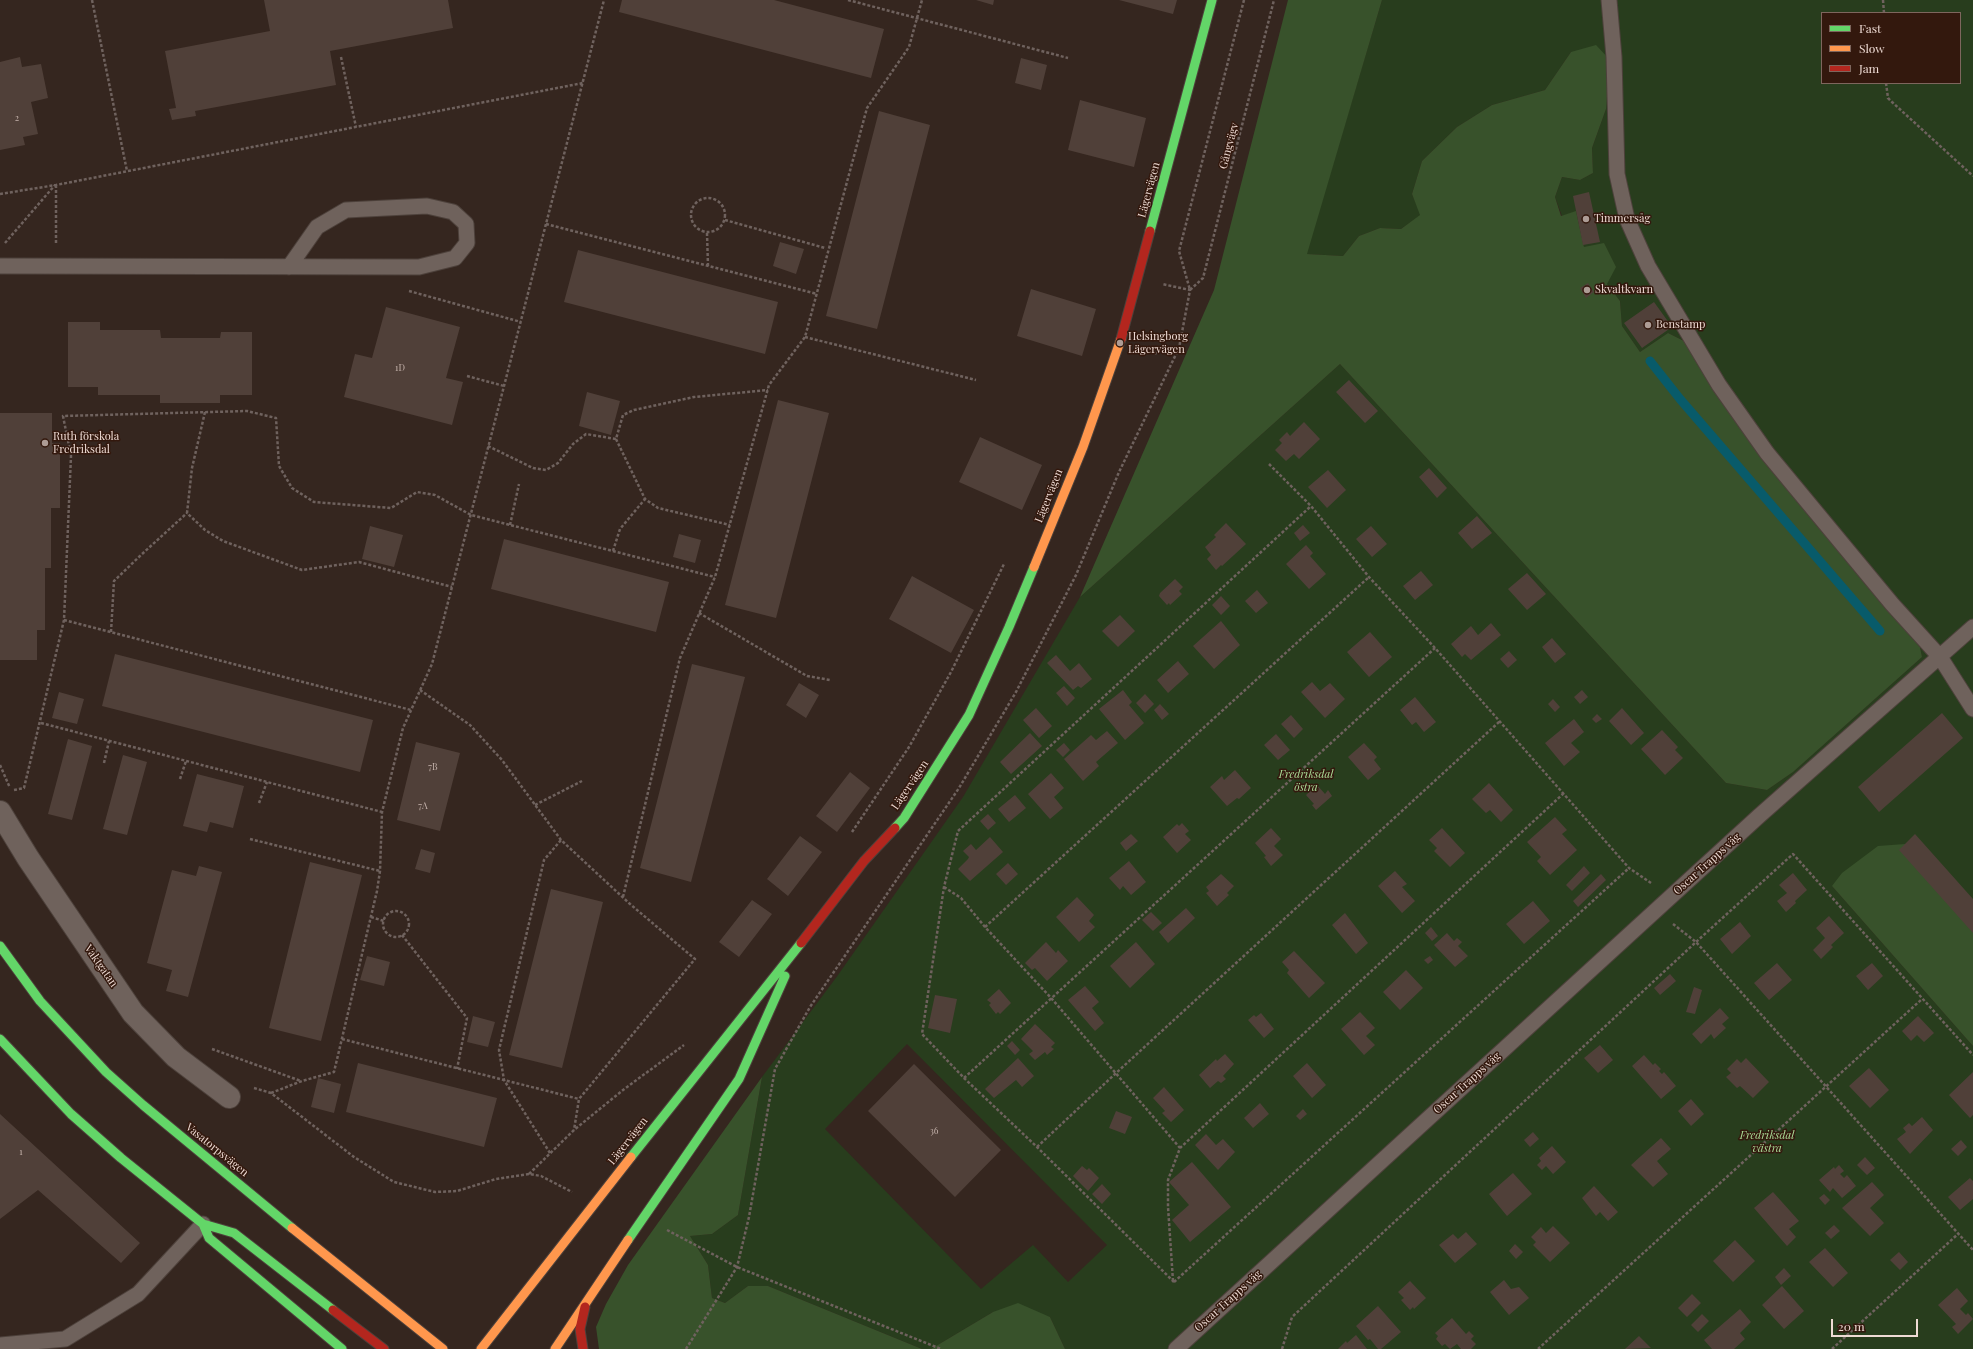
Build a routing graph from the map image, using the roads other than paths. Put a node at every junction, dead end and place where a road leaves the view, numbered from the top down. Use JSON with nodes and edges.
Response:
{"nodes":[{"id":1,"x":1212,"y":0,"type":"edge"},
{"id":2,"x":1609,"y":0,"type":"edge"},
{"id":3,"x":0,"y":266,"type":"edge"},
{"id":4,"x":289,"y":267,"type":"junction"},
{"id":5,"x":1973,"y":627,"type":"edge"},
{"id":6,"x":1940,"y":657,"type":"junction"},
{"id":7,"x":1973,"y":709,"type":"edge"},
{"id":8,"x":3,"y":802,"type":"edge"},
{"id":9,"x":0,"y":946,"type":"edge"},
{"id":10,"x":797,"y":949,"type":"junction"},
{"id":11,"x":0,"y":1039,"type":"edge"},
{"id":12,"x":229,"y":1097,"type":"road end"},
{"id":13,"x":203,"y":1224,"type":"junction"},
{"id":14,"x":586,"y":1302,"type":"junction"},
{"id":15,"x":0,"y":1345,"type":"edge"},
{"id":16,"x":342,"y":1349,"type":"edge"},
{"id":17,"x":384,"y":1349,"type":"edge"},
{"id":18,"x":443,"y":1349,"type":"edge"},
{"id":19,"x":481,"y":1349,"type":"edge"},
{"id":20,"x":555,"y":1349,"type":"edge"},
{"id":21,"x":583,"y":1349,"type":"edge"},
{"id":22,"x":1176,"y":1349,"type":"edge"}],
"edges":[{"from":1,"to":10,"type":"street","name":"Lägervägen"},
{"from":2,"to":6,"type":"lane"},
{"from":3,"to":4,"type":"lane"},
{"from":4,"to":4,"type":"lane"},
{"from":5,"to":6,"type":"lane","name":"Oscar Trapps väg"},
{"from":6,"to":7,"type":"lane"},
{"from":6,"to":22,"type":"lane","name":"Oscar Trapps väg"},
{"from":8,"to":12,"type":"street","name":"Vaktgatan"},
{"from":9,"to":18,"type":"street","name":"Vasatorpsvägen"},
{"from":10,"to":14,"type":"street","name":"Lägervägen"},
{"from":10,"to":19,"type":"street","name":"Lägervägen"},
{"from":11,"to":13,"type":"street"},
{"from":13,"to":15,"type":"lane"},
{"from":13,"to":16,"type":"street"},
{"from":13,"to":17,"type":"street"},
{"from":14,"to":20,"type":"street","name":"Lägervägen"},
{"from":14,"to":21,"type":"street"}]}
